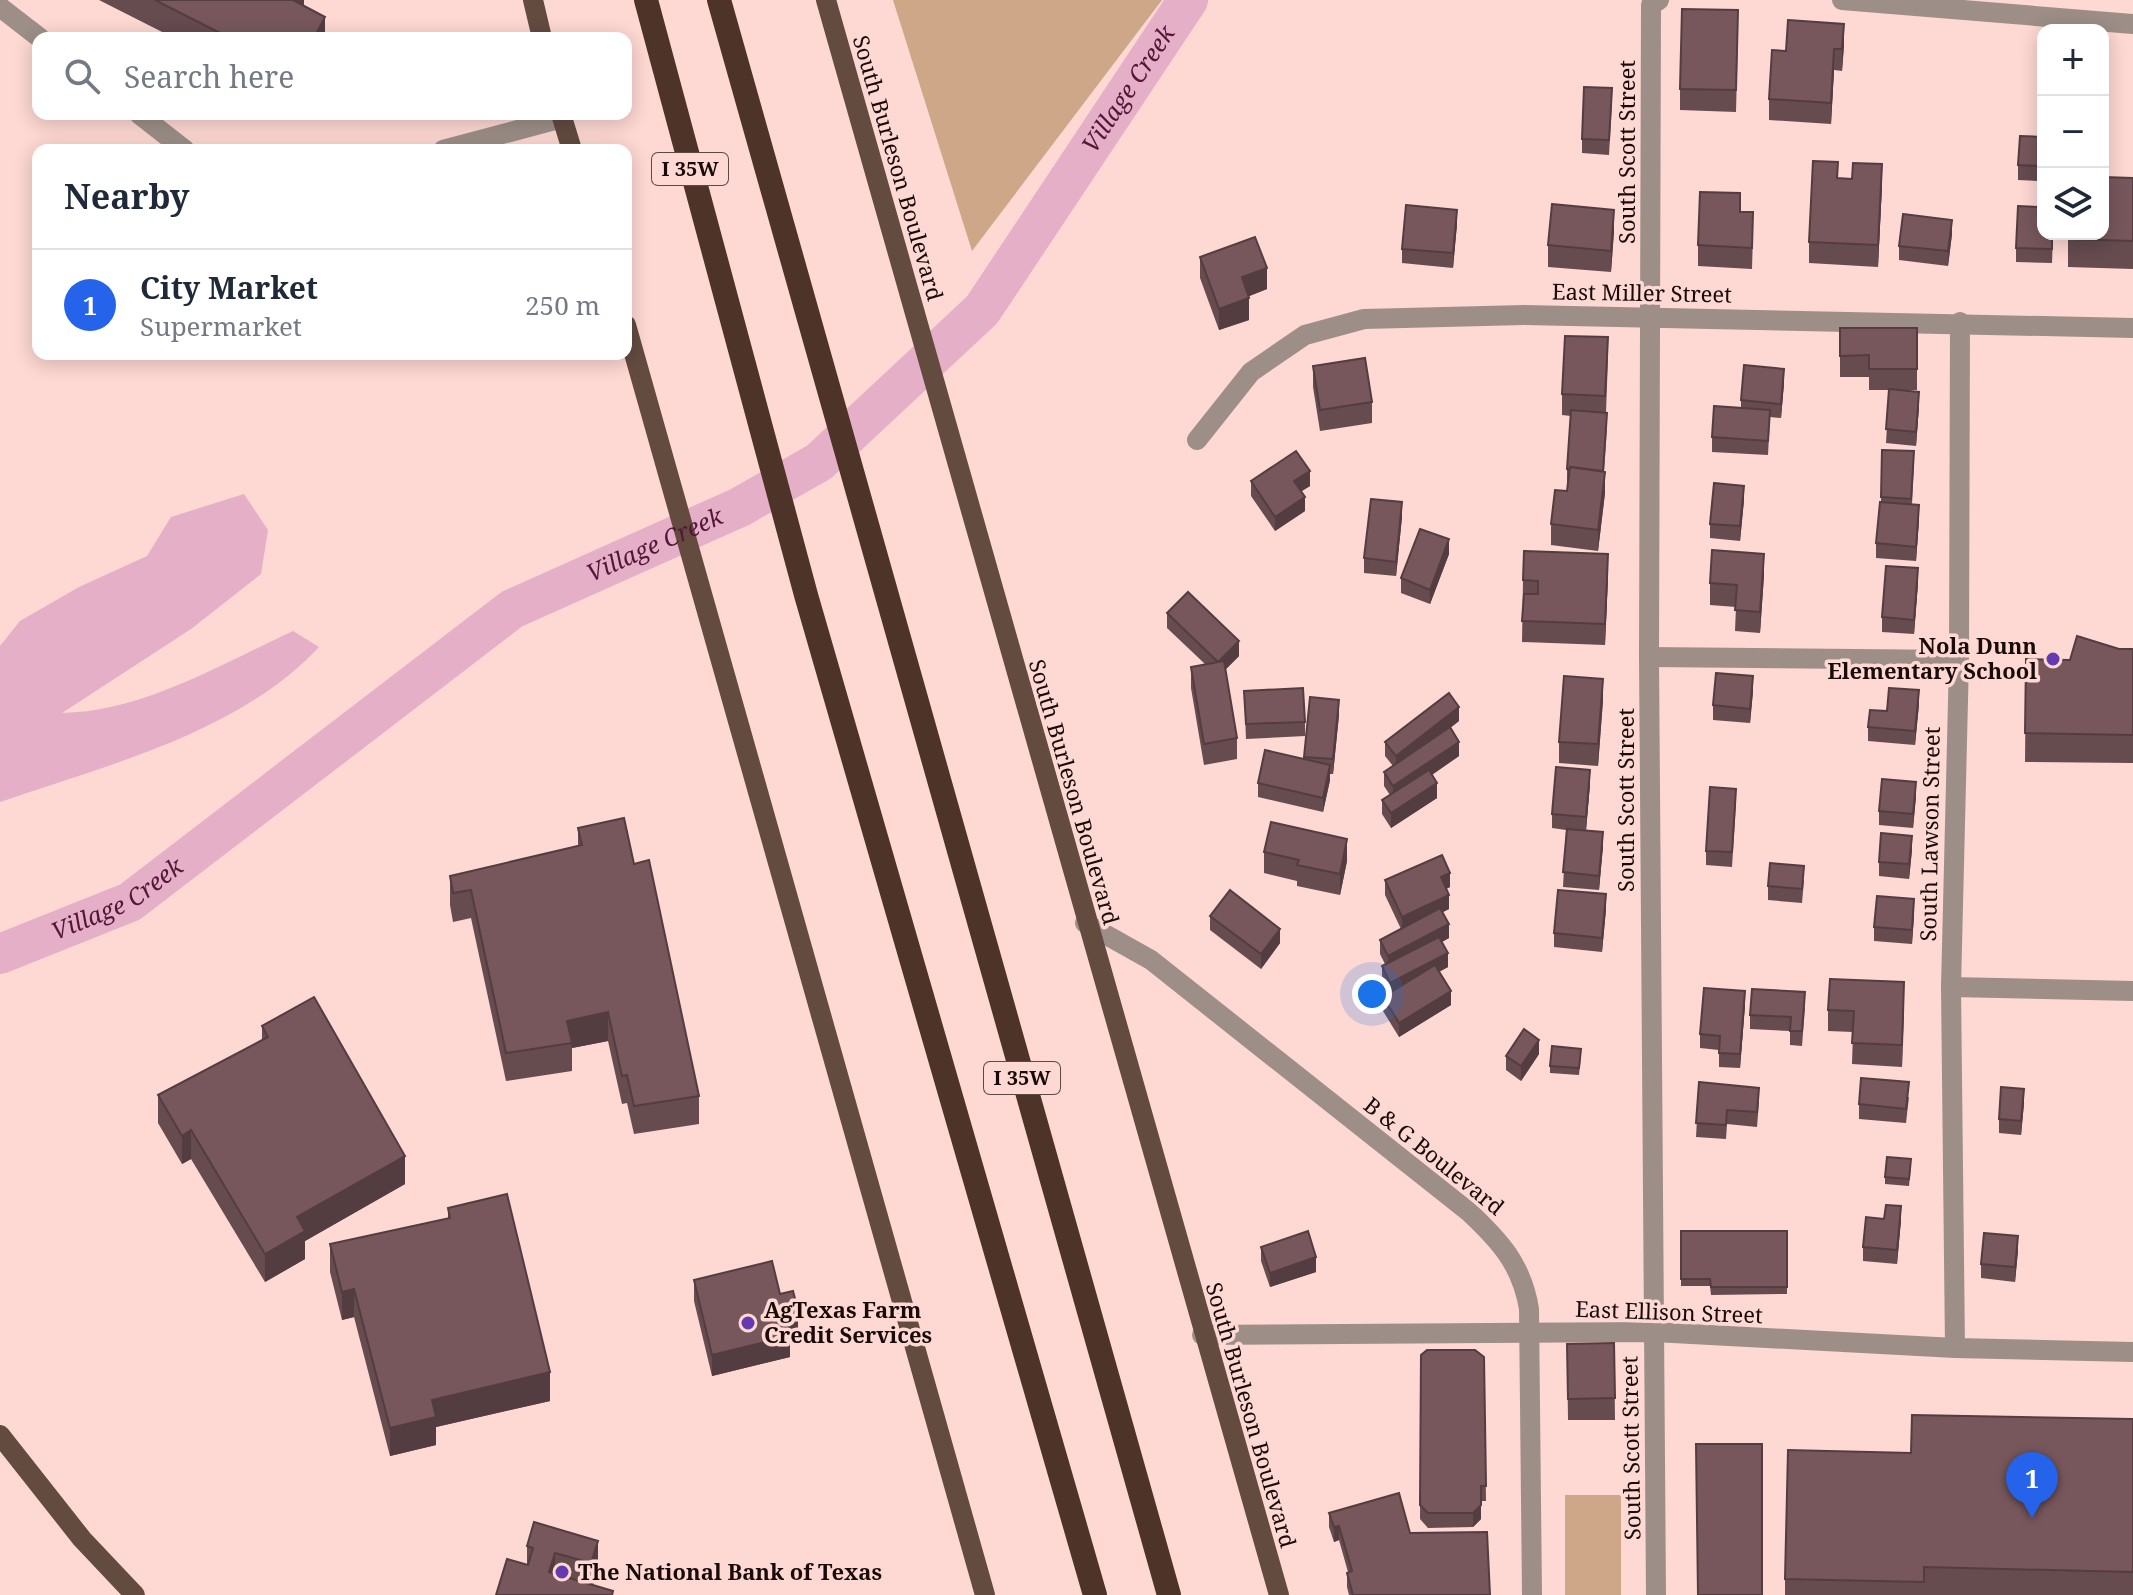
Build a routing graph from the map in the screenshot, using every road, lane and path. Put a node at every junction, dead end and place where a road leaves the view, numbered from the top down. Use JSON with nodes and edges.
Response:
{"nodes":[{"id":1,"x":533,"y":0,"type":"edge"},
{"id":2,"x":646,"y":0,"type":"edge"},
{"id":3,"x":719,"y":0,"type":"edge"},
{"id":4,"x":826,"y":0,"type":"edge"},
{"id":5,"x":1842,"y":0,"type":"edge"},
{"id":6,"x":1655,"y":2,"type":"edge"},
{"id":7,"x":0,"y":7,"type":"edge"},
{"id":8,"x":2133,"y":24,"type":"edge"},
{"id":9,"x":32,"y":32,"type":"edge"},
{"id":10,"x":541,"y":32,"type":"edge"},
{"id":11,"x":147,"y":120,"type":"edge"},
{"id":12,"x":547,"y":120,"type":"edge"},
{"id":13,"x":562,"y":120,"type":"edge"},
{"id":14,"x":177,"y":144,"type":"edge"},
{"id":15,"x":464,"y":144,"type":"edge"},
{"id":16,"x":570,"y":144,"type":"edge"},
{"id":17,"x":1651,"y":318,"type":"junction"},
{"id":18,"x":1960,"y":322,"type":"junction"},
{"id":19,"x":2133,"y":328,"type":"edge"},
{"id":20,"x":632,"y":344,"type":"edge"},
{"id":21,"x":1197,"y":440,"type":"dead end"},
{"id":22,"x":1649,"y":657,"type":"junction"},
{"id":23,"x":1959,"y":660,"type":"junction"},
{"id":24,"x":1085,"y":923,"type":"junction"},
{"id":25,"x":1951,"y":987,"type":"junction"},
{"id":26,"x":2133,"y":991,"type":"edge"},
{"id":27,"x":1654,"y":1332,"type":"junction"},
{"id":28,"x":1529,"y":1333,"type":"junction"},
{"id":29,"x":1202,"y":1335,"type":"junction"},
{"id":30,"x":1955,"y":1348,"type":"junction"},
{"id":31,"x":2133,"y":1352,"type":"edge"},
{"id":32,"x":0,"y":1435,"type":"edge"},
{"id":33,"x":135,"y":1595,"type":"edge"},
{"id":34,"x":985,"y":1595,"type":"edge"},
{"id":35,"x":1095,"y":1595,"type":"edge"},
{"id":36,"x":1169,"y":1595,"type":"edge"},
{"id":37,"x":1279,"y":1595,"type":"edge"},
{"id":38,"x":1532,"y":1595,"type":"edge"},
{"id":39,"x":1656,"y":1595,"type":"edge"}],
"edges":[{"from":1,"to":10,"type":"main road"},
{"from":2,"to":35,"type":"highway","number":"I 35W"},
{"from":3,"to":36,"type":"highway","number":"I 35W"},
{"from":4,"to":24,"type":"main road","name":"South Burleson Boulevard"},
{"from":5,"to":8,"type":"street"},
{"from":6,"to":17,"type":"street","name":"South Scott Street"},
{"from":7,"to":9,"type":"street"},
{"from":11,"to":14,"type":"street"},
{"from":12,"to":15,"type":"street"},
{"from":13,"to":16,"type":"main road"},
{"from":17,"to":18,"type":"street","name":"East Miller Street"},
{"from":17,"to":21,"type":"street","name":"East Miller Street"},
{"from":17,"to":22,"type":"street","name":"South Scott Street"},
{"from":18,"to":19,"type":"street","name":"East Miller Street"},
{"from":18,"to":23,"type":"street","name":"South Lawson Street"},
{"from":20,"to":34,"type":"main road"},
{"from":22,"to":23,"type":"street"},
{"from":22,"to":27,"type":"street","name":"South Scott Street"},
{"from":23,"to":25,"type":"street","name":"South Lawson Street"},
{"from":24,"to":28,"type":"street","name":"B & G Boulevard"},
{"from":24,"to":29,"type":"main road","name":"South Burleson Boulevard"},
{"from":25,"to":26,"type":"street"},
{"from":25,"to":30,"type":"street","name":"South Lawson Street"},
{"from":27,"to":28,"type":"street","name":"East Ellison Street"},
{"from":27,"to":30,"type":"street","name":"East Ellison Street"},
{"from":27,"to":39,"type":"street","name":"South Scott Street"},
{"from":28,"to":29,"type":"street","name":"East Ellison Street"},
{"from":28,"to":38,"type":"street","name":"B & G Boulevard"},
{"from":29,"to":37,"type":"main road","name":"South Burleson Boulevard"},
{"from":30,"to":31,"type":"street","name":"East Ellison Street"},
{"from":32,"to":33,"type":"main road"}]}
